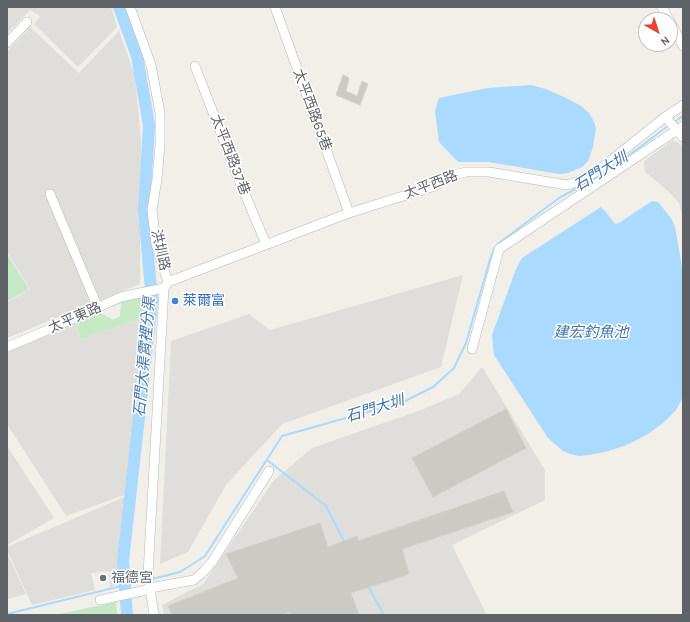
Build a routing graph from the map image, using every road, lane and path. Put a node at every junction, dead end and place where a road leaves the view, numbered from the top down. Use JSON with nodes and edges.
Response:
{"nodes":[{"id":1,"x":130,"y":7,"type":"edge"},
{"id":2,"x":275,"y":7,"type":"edge"},
{"id":3,"x":27,"y":22,"type":"dead end"},
{"id":4,"x":678,"y":36,"type":"edge"},
{"id":5,"x":7,"y":43,"type":"edge"},
{"id":6,"x":683,"y":46,"type":"edge"},
{"id":7,"x":196,"y":66,"type":"dead end"},
{"id":8,"x":683,"y":105,"type":"edge"},
{"id":9,"x":675,"y":126,"type":"edge"},
{"id":10,"x":50,"y":194,"type":"dead end"},
{"id":11,"x":349,"y":213,"type":"junction"},
{"id":12,"x":266,"y":244,"type":"junction"},
{"id":13,"x":163,"y":286,"type":"junction"},
{"id":14,"x":98,"y":308,"type":"junction"},
{"id":15,"x":7,"y":347,"type":"edge"},
{"id":16,"x":472,"y":349,"type":"dead end"},
{"id":17,"x":269,"y":471,"type":"dead end"},
{"id":18,"x":147,"y":584,"type":"junction"},
{"id":19,"x":100,"y":600,"type":"dead end"},
{"id":20,"x":154,"y":615,"type":"edge"}],
"edges":[{"from":1,"to":13,"type":"street","name":"洪圳路"},
{"from":2,"to":11,"type":"street","name":"太平西路65巷"},
{"from":3,"to":5,"type":"street"},
{"from":4,"to":6,"type":"street"},
{"from":7,"to":12,"type":"street","name":"太平西路37巷"},
{"from":8,"to":9,"type":"street","name":"太平西路"},
{"from":9,"to":11,"type":"street","name":"太平西路"},
{"from":9,"to":16,"type":"street"},
{"from":10,"to":14,"type":"street"},
{"from":11,"to":12,"type":"street","name":"太平西路"},
{"from":12,"to":13,"type":"street","name":"太平西路"},
{"from":13,"to":14,"type":"street","name":"太平東路"},
{"from":13,"to":18,"type":"street","name":"洪圳路"},
{"from":14,"to":15,"type":"street","name":"太平東路"},
{"from":17,"to":18,"type":"street"},
{"from":18,"to":19,"type":"street"},
{"from":18,"to":20,"type":"street","name":"洪圳路"}]}
